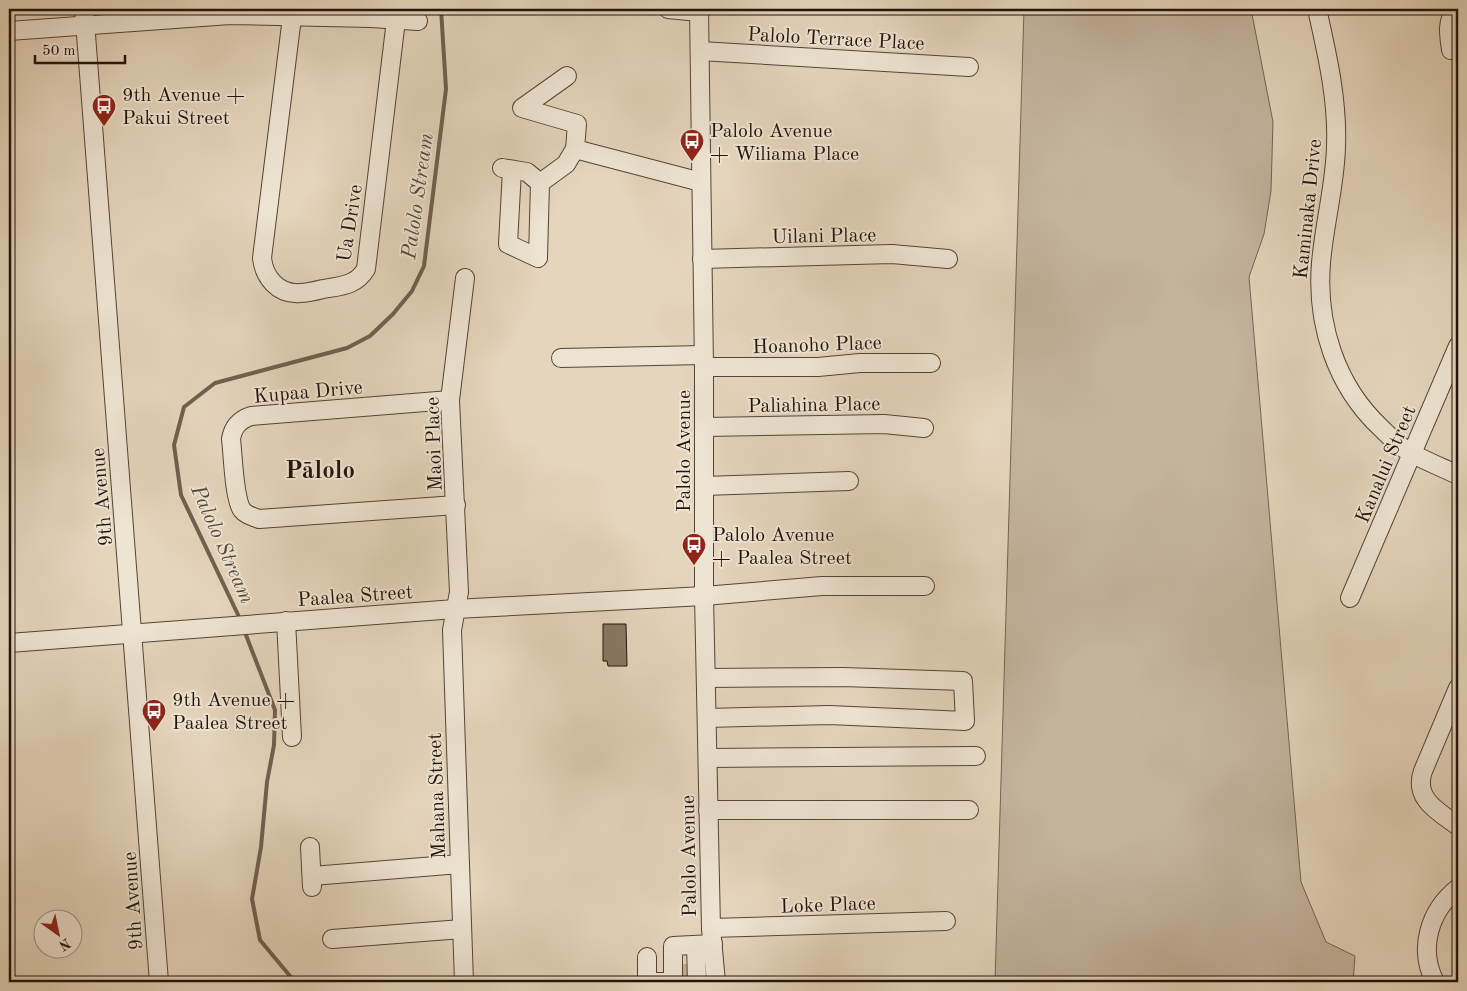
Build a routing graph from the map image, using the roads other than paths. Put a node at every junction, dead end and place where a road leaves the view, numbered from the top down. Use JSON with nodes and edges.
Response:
{"nodes":[{"id":1,"x":668,"y":9,"type":"edge"},
{"id":2,"x":1317,"y":9,"type":"edge"},
{"id":3,"x":1456,"y":9,"type":"edge"},
{"id":4,"x":699,"y":10,"type":"edge"},
{"id":5,"x":231,"y":12,"type":"edge"},
{"id":6,"x":84,"y":17,"type":"edge"},
{"id":7,"x":292,"y":17,"type":"junction"},
{"id":8,"x":396,"y":20,"type":"junction"},
{"id":9,"x":418,"y":21,"type":"dead end"},
{"id":10,"x":9,"y":31,"type":"edge"},
{"id":11,"x":1451,"y":50,"type":"dead end"},
{"id":12,"x":700,"y":51,"type":"junction"},
{"id":13,"x":969,"y":67,"type":"dead end"},
{"id":14,"x":567,"y":76,"type":"dead end"},
{"id":15,"x":575,"y":149,"type":"junction"},
{"id":16,"x":701,"y":182,"type":"junction"},
{"id":17,"x":540,"y":184,"type":"junction"},
{"id":18,"x":702,"y":258,"type":"junction"},
{"id":19,"x":948,"y":260,"type":"dead end"},
{"id":20,"x":464,"y":278,"type":"dead end"},
{"id":21,"x":1458,"y":346,"type":"edge"},
{"id":22,"x":561,"y":358,"type":"dead end"},
{"id":23,"x":704,"y":361,"type":"junction"},
{"id":24,"x":931,"y":362,"type":"dead end"},
{"id":25,"x":450,"y":400,"type":"junction"},
{"id":26,"x":704,"y":427,"type":"junction"},
{"id":27,"x":924,"y":428,"type":"dead end"},
{"id":28,"x":1413,"y":454,"type":"junction"},
{"id":29,"x":1458,"y":474,"type":"edge"},
{"id":30,"x":849,"y":481,"type":"dead end"},
{"id":31,"x":704,"y":486,"type":"junction"},
{"id":32,"x":456,"y":505,"type":"junction"},
{"id":33,"x":925,"y":586,"type":"dead end"},
{"id":34,"x":704,"y":596,"type":"junction"},
{"id":35,"x":1350,"y":598,"type":"dead end"},
{"id":36,"x":455,"y":609,"type":"junction"},
{"id":37,"x":286,"y":621,"type":"junction"},
{"id":38,"x":133,"y":634,"type":"junction"},
{"id":39,"x":9,"y":643,"type":"edge"},
{"id":40,"x":706,"y":678,"type":"junction"},
{"id":41,"x":1458,"y":690,"type":"edge"},
{"id":42,"x":707,"y":718,"type":"junction"},
{"id":43,"x":292,"y":737,"type":"dead end"},
{"id":44,"x":976,"y":756,"type":"dead end"},
{"id":45,"x":708,"y":758,"type":"junction"},
{"id":46,"x":708,"y":810,"type":"junction"},
{"id":47,"x":969,"y":810,"type":"dead end"},
{"id":48,"x":1458,"y":826,"type":"edge"},
{"id":49,"x":310,"y":847,"type":"dead end"},
{"id":50,"x":460,"y":864,"type":"junction"},
{"id":51,"x":1458,"y":888,"type":"edge"},
{"id":52,"x":946,"y":921,"type":"dead end"},
{"id":53,"x":462,"y":929,"type":"junction"},
{"id":54,"x":332,"y":939,"type":"dead end"},
{"id":55,"x":701,"y":941,"type":"junction"},
{"id":56,"x":1427,"y":955,"type":"junction"},
{"id":57,"x":647,"y":957,"type":"dead end"},
{"id":58,"x":681,"y":978,"type":"edge"},
{"id":59,"x":159,"y":982,"type":"edge"},
{"id":60,"x":464,"y":982,"type":"edge"},
{"id":61,"x":716,"y":982,"type":"edge"},
{"id":62,"x":1423,"y":982,"type":"edge"},
{"id":63,"x":1435,"y":982,"type":"edge"}],
"edges":[{"from":1,"to":4,"type":"street"},
{"from":2,"to":28,"type":"street","name":"Kaminaka Drive"},
{"from":3,"to":11,"type":"street"},
{"from":4,"to":12,"type":"street","name":"Palolo Avenue"},
{"from":5,"to":6,"type":"street"},
{"from":5,"to":7,"type":"street"},
{"from":6,"to":10,"type":"street"},
{"from":6,"to":38,"type":"street","name":"9th Avenue"},
{"from":7,"to":8,"type":"street"},
{"from":7,"to":8,"type":"street","name":"Ua Drive"},
{"from":8,"to":9,"type":"street"},
{"from":12,"to":13,"type":"street","name":"Palolo Terrace Place"},
{"from":12,"to":16,"type":"street","name":"Palolo Avenue"},
{"from":14,"to":15,"type":"street"},
{"from":15,"to":16,"type":"street"},
{"from":15,"to":17,"type":"street"},
{"from":16,"to":18,"type":"street","name":"Palolo Avenue"},
{"from":17,"to":17,"type":"street"},
{"from":18,"to":19,"type":"street","name":"Uilani Place"},
{"from":18,"to":23,"type":"street","name":"Palolo Avenue"},
{"from":20,"to":25,"type":"street","name":"Maoi Place"},
{"from":21,"to":28,"type":"street","name":"Kanalui Street"},
{"from":22,"to":23,"type":"street","name":"Hoanoho Place"},
{"from":23,"to":24,"type":"street","name":"Hoanoho Place"},
{"from":23,"to":26,"type":"street","name":"Palolo Avenue"},
{"from":25,"to":32,"type":"street","name":"Maoi Place"},
{"from":25,"to":32,"type":"street","name":"Kupaa Drive"},
{"from":26,"to":27,"type":"street","name":"Paliahina Place"},
{"from":26,"to":31,"type":"street","name":"Palolo Avenue"},
{"from":28,"to":29,"type":"street","name":"Kaminaka Drive"},
{"from":28,"to":35,"type":"street","name":"Kanalui Street"},
{"from":30,"to":31,"type":"street"},
{"from":31,"to":34,"type":"street","name":"Palolo Avenue"},
{"from":32,"to":36,"type":"street","name":"Maoi Place"},
{"from":33,"to":34,"type":"street","name":"Paalea Street"},
{"from":34,"to":36,"type":"street","name":"Paalea Street"},
{"from":34,"to":40,"type":"street","name":"Palolo Avenue"},
{"from":36,"to":37,"type":"street","name":"Paalea Street"},
{"from":36,"to":50,"type":"street","name":"Mahana Street"},
{"from":37,"to":38,"type":"street","name":"Paalea Street"},
{"from":37,"to":43,"type":"street"},
{"from":38,"to":39,"type":"street","name":"Paalea Street"},
{"from":38,"to":59,"type":"street","name":"9th Avenue"},
{"from":40,"to":42,"type":"street","name":"Palolo Avenue"},
{"from":40,"to":42,"type":"street"},
{"from":41,"to":48,"type":"street"},
{"from":42,"to":45,"type":"street","name":"Palolo Avenue"},
{"from":44,"to":45,"type":"street"},
{"from":45,"to":46,"type":"street","name":"Palolo Avenue"},
{"from":46,"to":47,"type":"street"},
{"from":46,"to":55,"type":"street","name":"Palolo Avenue"},
{"from":49,"to":50,"type":"street"},
{"from":50,"to":53,"type":"street","name":"Mahana Street"},
{"from":51,"to":56,"type":"street"},
{"from":52,"to":55,"type":"street","name":"Loke Place"},
{"from":53,"to":54,"type":"street"},
{"from":53,"to":60,"type":"street","name":"Mahana Street"},
{"from":55,"to":58,"type":"street"},
{"from":55,"to":58,"type":"street"},
{"from":55,"to":61,"type":"street","name":"Palolo Avenue"},
{"from":56,"to":62,"type":"street"},
{"from":56,"to":63,"type":"street"},
{"from":57,"to":58,"type":"street"}]}
